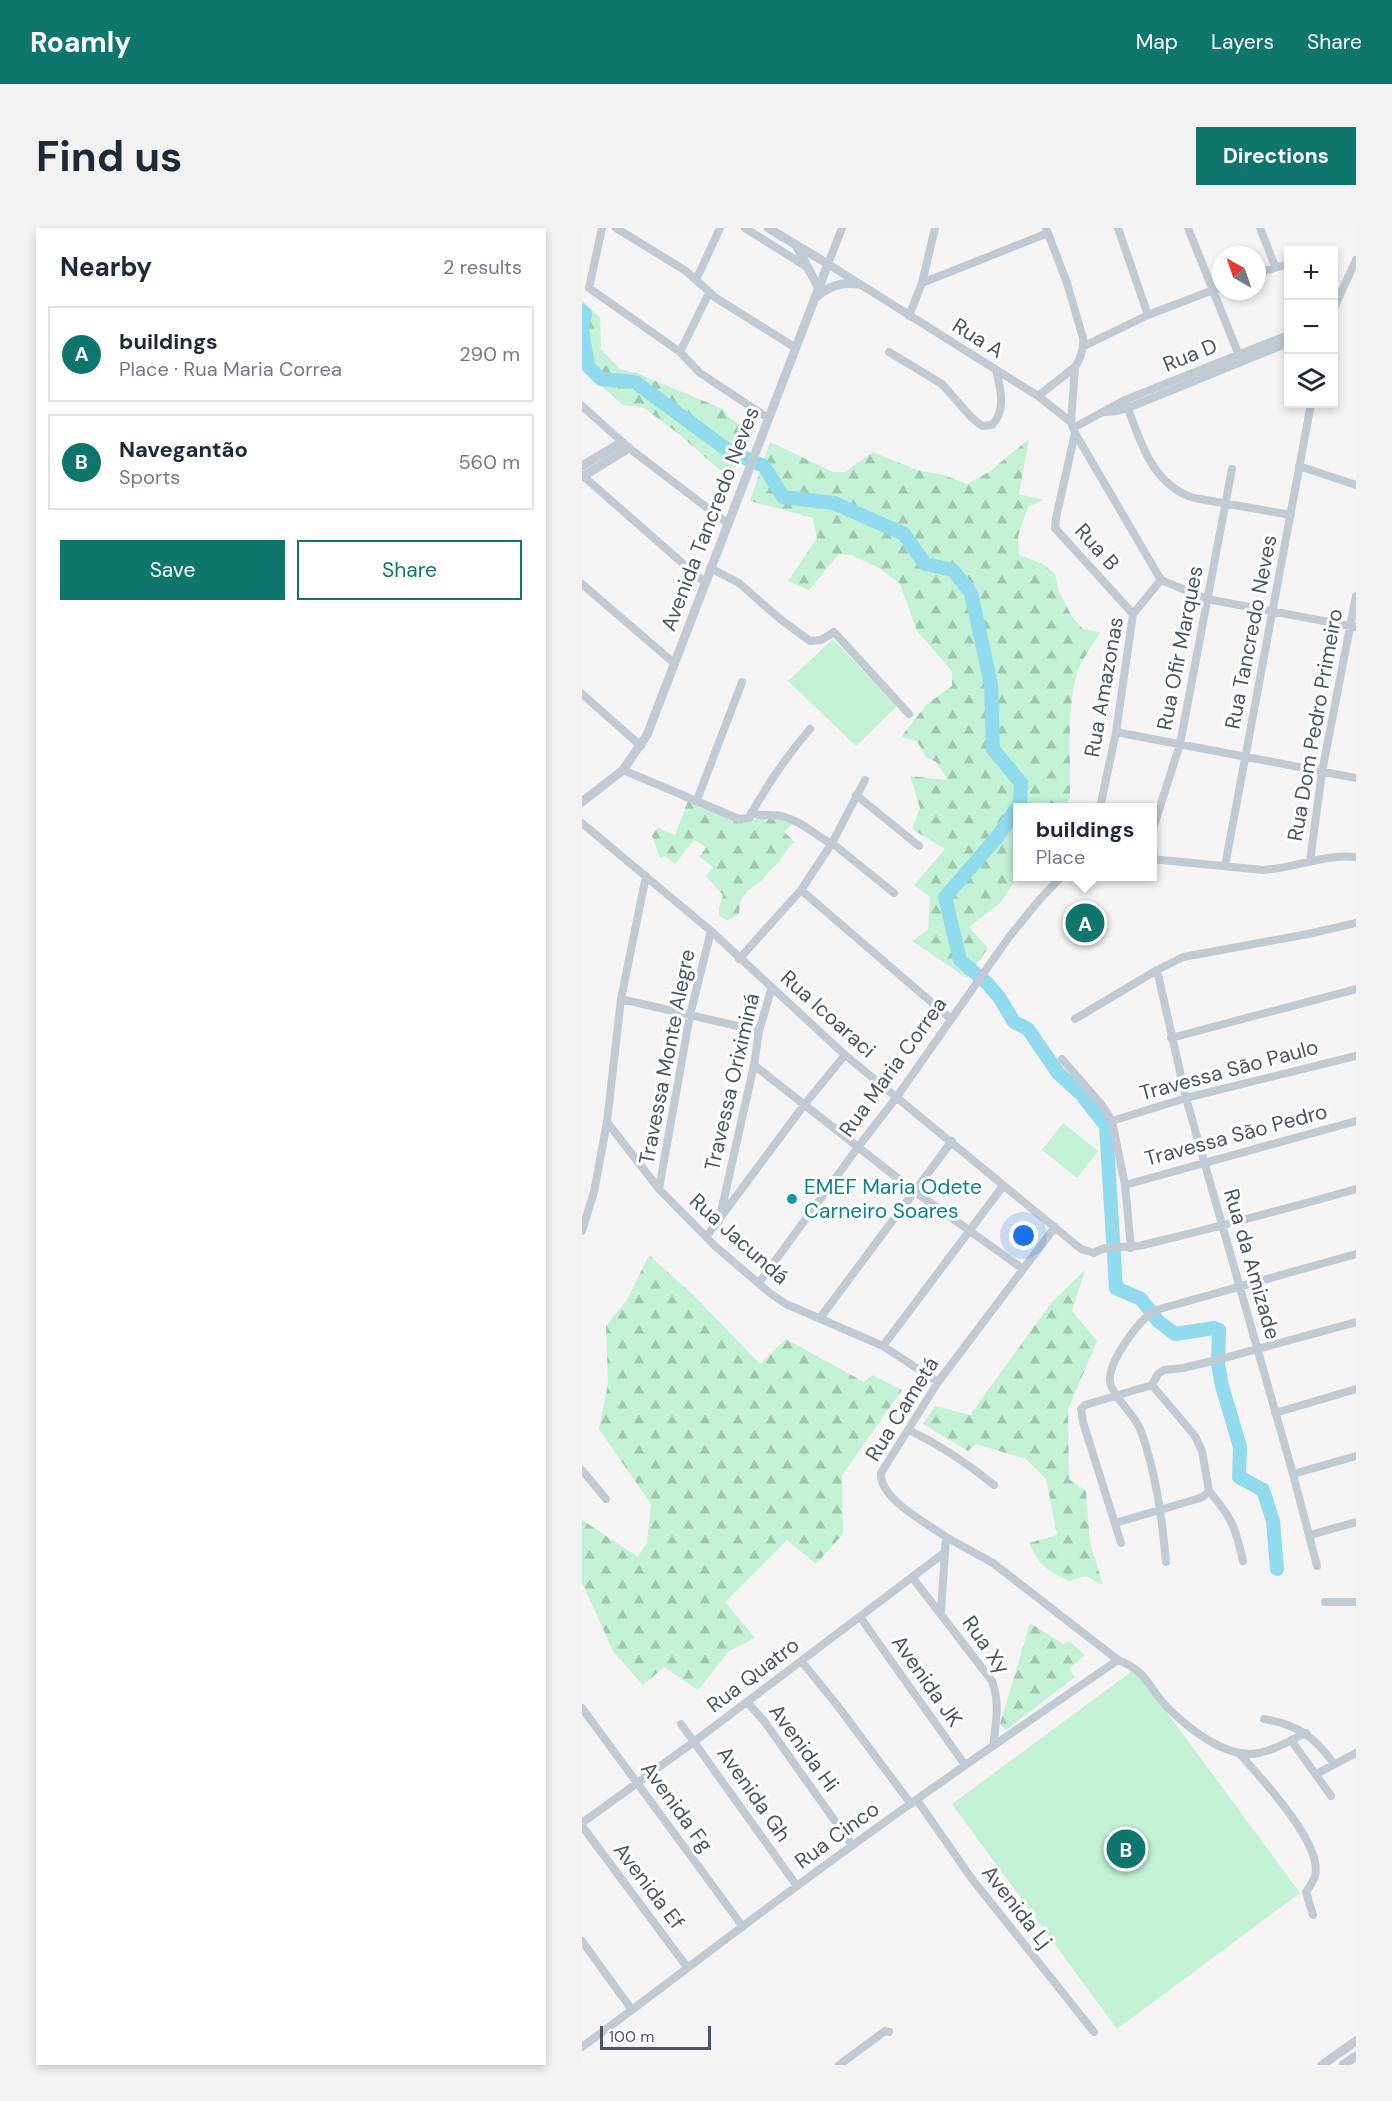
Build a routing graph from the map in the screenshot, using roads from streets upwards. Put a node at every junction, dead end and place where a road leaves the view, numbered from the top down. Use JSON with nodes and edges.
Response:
{"nodes":[{"id":1,"x":602,"y":228,"type":"edge"},
{"id":2,"x":616,"y":228,"type":"edge"},
{"id":3,"x":720,"y":228,"type":"edge"},
{"id":4,"x":745,"y":228,"type":"edge"},
{"id":5,"x":768,"y":228,"type":"edge"},
{"id":6,"x":842,"y":228,"type":"edge"},
{"id":7,"x":935,"y":228,"type":"edge"},
{"id":8,"x":1118,"y":228,"type":"edge"},
{"id":9,"x":1188,"y":228,"type":"edge"},
{"id":10,"x":1260,"y":228,"type":"edge"},
{"id":11,"x":1047,"y":230,"type":"edge"},
{"id":12,"x":795,"y":245,"type":"junction"},
{"id":13,"x":1356,"y":260,"type":"edge"},
{"id":14,"x":828,"y":264,"type":"junction"},
{"id":15,"x":1284,"y":265,"type":"edge"},
{"id":16,"x":1275,"y":266,"type":"junction"},
{"id":17,"x":808,"y":267,"type":"junction"},
{"id":18,"x":1266,"y":270,"type":"edge"},
{"id":19,"x":1212,"y":278,"type":"edge"},
{"id":20,"x":696,"y":280,"type":"junction"},
{"id":21,"x":922,"y":282,"type":"junction"},
{"id":22,"x":859,"y":284,"type":"junction"},
{"id":23,"x":818,"y":287,"type":"junction"},
{"id":24,"x":1212,"y":290,"type":"edge"},
{"id":25,"x":585,"y":291,"type":"edge"},
{"id":26,"x":709,"y":293,"type":"junction"},
{"id":27,"x":814,"y":300,"type":"junction"},
{"id":28,"x":1221,"y":300,"type":"edge"},
{"id":29,"x":1338,"y":300,"type":"edge"},
{"id":30,"x":1148,"y":315,"type":"junction"},
{"id":31,"x":909,"y":316,"type":"junction"},
{"id":32,"x":1284,"y":337,"type":"edge"},
{"id":33,"x":1284,"y":344,"type":"edge"},
{"id":34,"x":1084,"y":346,"type":"junction"},
{"id":35,"x":796,"y":348,"type":"junction"},
{"id":36,"x":680,"y":352,"type":"junction"},
{"id":37,"x":889,"y":352,"type":"dead end"},
{"id":38,"x":1240,"y":358,"type":"junction"},
{"id":39,"x":1075,"y":367,"type":"junction"},
{"id":40,"x":996,"y":370,"type":"junction"},
{"id":41,"x":1038,"y":396,"type":"junction"},
{"id":42,"x":1127,"y":404,"type":"junction"},
{"id":43,"x":582,"y":406,"type":"edge"},
{"id":44,"x":1310,"y":408,"type":"edge"},
{"id":45,"x":768,"y":418,"type":"junction"},
{"id":46,"x":1073,"y":428,"type":"junction"},
{"id":47,"x":626,"y":445,"type":"junction"},
{"id":48,"x":582,"y":466,"type":"edge"},
{"id":49,"x":1299,"y":466,"type":"junction"},
{"id":50,"x":1232,"y":469,"type":"dead end"},
{"id":51,"x":582,"y":476,"type":"edge"},
{"id":52,"x":1356,"y":484,"type":"edge"},
{"id":53,"x":1226,"y":502,"type":"junction"},
{"id":54,"x":1291,"y":515,"type":"junction"},
{"id":55,"x":727,"y":523,"type":"junction"},
{"id":56,"x":710,"y":568,"type":"junction"},
{"id":57,"x":1161,"y":580,"type":"junction"},
{"id":58,"x":704,"y":582,"type":"junction"},
{"id":59,"x":582,"y":584,"type":"edge"},
{"id":60,"x":1356,"y":596,"type":"edge"},
{"id":61,"x":1207,"y":599,"type":"junction"},
{"id":62,"x":1272,"y":613,"type":"junction"},
{"id":63,"x":1133,"y":614,"type":"junction"},
{"id":64,"x":1354,"y":626,"type":"edge"},
{"id":65,"x":674,"y":663,"type":"junction"},
{"id":66,"x":742,"y":682,"type":"dead end"},
{"id":67,"x":582,"y":694,"type":"edge"},
{"id":68,"x":909,"y":714,"type":"dead end"},
{"id":69,"x":810,"y":729,"type":"dead end"},
{"id":70,"x":1116,"y":732,"type":"junction"},
{"id":71,"x":1180,"y":744,"type":"junction"},
{"id":72,"x":641,"y":746,"type":"junction"},
{"id":73,"x":1246,"y":756,"type":"junction"},
{"id":74,"x":623,"y":770,"type":"junction"},
{"id":75,"x":1322,"y":772,"type":"junction"},
{"id":76,"x":1356,"y":778,"type":"edge"},
{"id":77,"x":865,"y":780,"type":"dead end"},
{"id":78,"x":856,"y":795,"type":"junction"},
{"id":79,"x":697,"y":800,"type":"junction"},
{"id":80,"x":582,"y":802,"type":"edge"},
{"id":81,"x":1101,"y":803,"type":"edge"},
{"id":82,"x":751,"y":813,"type":"junction"},
{"id":83,"x":1157,"y":816,"type":"edge"},
{"id":84,"x":582,"y":823,"type":"edge"},
{"id":85,"x":831,"y":843,"type":"junction"},
{"id":86,"x":919,"y":846,"type":"dead end"},
{"id":87,"x":1356,"y":857,"type":"edge"},
{"id":88,"x":1157,"y":859,"type":"edge"},
{"id":89,"x":1310,"y":861,"type":"junction"},
{"id":90,"x":1225,"y":866,"type":"junction"},
{"id":91,"x":646,"y":876,"type":"junction"},
{"id":92,"x":1057,"y":881,"type":"edge"},
{"id":93,"x":801,"y":890,"type":"junction"},
{"id":94,"x":894,"y":893,"type":"dead end"},
{"id":95,"x":1356,"y":923,"type":"edge"},
{"id":96,"x":711,"y":931,"type":"junction"},
{"id":97,"x":739,"y":959,"type":"junction"},
{"id":98,"x":1156,"y":970,"type":"junction"},
{"id":99,"x":771,"y":987,"type":"junction"},
{"id":100,"x":1356,"y":989,"type":"edge"},
{"id":101,"x":621,"y":999,"type":"junction"},
{"id":102,"x":690,"y":1015,"type":"junction"},
{"id":103,"x":951,"y":1019,"type":"junction"},
{"id":104,"x":1074,"y":1019,"type":"dead end"},
{"id":105,"x":759,"y":1031,"type":"junction"},
{"id":106,"x":1171,"y":1038,"type":"junction"},
{"id":107,"x":845,"y":1055,"type":"junction"},
{"id":108,"x":1356,"y":1056,"type":"edge"},
{"id":109,"x":1062,"y":1059,"type":"dead end"},
{"id":110,"x":754,"y":1065,"type":"junction"},
{"id":111,"x":896,"y":1098,"type":"junction"},
{"id":112,"x":1186,"y":1098,"type":"junction"},
{"id":113,"x":804,"y":1105,"type":"junction"},
{"id":114,"x":1112,"y":1121,"type":"junction"},
{"id":115,"x":1356,"y":1121,"type":"edge"},
{"id":116,"x":607,"y":1122,"type":"junction"},
{"id":117,"x":952,"y":1141,"type":"junction"},
{"id":118,"x":858,"y":1147,"type":"junction"},
{"id":119,"x":1205,"y":1162,"type":"junction"},
{"id":120,"x":1125,"y":1185,"type":"junction"},
{"id":121,"x":1003,"y":1186,"type":"junction"},
{"id":122,"x":659,"y":1189,"type":"junction"},
{"id":123,"x":1356,"y":1189,"type":"edge"},
{"id":124,"x":914,"y":1191,"type":"junction"},
{"id":125,"x":720,"y":1221,"type":"junction"},
{"id":126,"x":1222,"y":1226,"type":"junction"},
{"id":127,"x":1055,"y":1227,"type":"junction"},
{"id":128,"x":582,"y":1228,"type":"edge"},
{"id":129,"x":968,"y":1230,"type":"junction"},
{"id":130,"x":706,"y":1237,"type":"junction"},
{"id":131,"x":1131,"y":1248,"type":"junction"},
{"id":132,"x":1356,"y":1254,"type":"edge"},
{"id":133,"x":1023,"y":1269,"type":"junction"},
{"id":134,"x":759,"y":1284,"type":"junction"},
{"id":135,"x":1240,"y":1288,"type":"junction"},
{"id":136,"x":820,"y":1318,"type":"junction"},
{"id":137,"x":1356,"y":1322,"type":"edge"},
{"id":138,"x":883,"y":1346,"type":"junction"},
{"id":139,"x":1257,"y":1350,"type":"junction"},
{"id":140,"x":938,"y":1382,"type":"junction"},
{"id":141,"x":1152,"y":1385,"type":"junction"},
{"id":142,"x":1356,"y":1389,"type":"edge"},
{"id":143,"x":1115,"y":1395,"type":"junction"},
{"id":144,"x":1275,"y":1413,"type":"junction"},
{"id":145,"x":909,"y":1430,"type":"junction"},
{"id":146,"x":1356,"y":1456,"type":"edge"},
{"id":147,"x":582,"y":1470,"type":"edge"},
{"id":148,"x":1293,"y":1474,"type":"junction"},
{"id":149,"x":994,"y":1485,"type":"dead end"},
{"id":150,"x":1209,"y":1491,"type":"junction"},
{"id":151,"x":606,"y":1499,"type":"dead end"},
{"id":152,"x":1161,"y":1511,"type":"junction"},
{"id":153,"x":1356,"y":1522,"type":"edge"},
{"id":154,"x":1115,"y":1523,"type":"junction"},
{"id":155,"x":1310,"y":1535,"type":"junction"},
{"id":156,"x":946,"y":1537,"type":"junction"},
{"id":157,"x":1121,"y":1543,"type":"dead end"},
{"id":158,"x":944,"y":1553,"type":"junction"},
{"id":159,"x":1243,"y":1561,"type":"dead end"},
{"id":160,"x":1166,"y":1562,"type":"dead end"},
{"id":161,"x":1317,"y":1566,"type":"dead end"},
{"id":162,"x":912,"y":1577,"type":"junction"},
{"id":163,"x":1326,"y":1602,"type":"dead end"},
{"id":164,"x":1356,"y":1602,"type":"edge"},
{"id":165,"x":941,"y":1612,"type":"junction"},
{"id":166,"x":860,"y":1617,"type":"junction"},
{"id":167,"x":1118,"y":1660,"type":"junction"},
{"id":168,"x":802,"y":1662,"type":"junction"},
{"id":169,"x":747,"y":1702,"type":"junction"},
{"id":170,"x":582,"y":1708,"type":"edge"},
{"id":171,"x":1264,"y":1719,"type":"dead end"},
{"id":172,"x":681,"y":1724,"type":"dead end"},
{"id":173,"x":1306,"y":1733,"type":"junction"},
{"id":174,"x":1292,"y":1740,"type":"junction"},
{"id":175,"x":695,"y":1741,"type":"junction"},
{"id":176,"x":993,"y":1746,"type":"junction"},
{"id":177,"x":1239,"y":1753,"type":"junction"},
{"id":178,"x":1356,"y":1753,"type":"edge"},
{"id":179,"x":1334,"y":1764,"type":"junction"},
{"id":180,"x":964,"y":1766,"type":"junction"},
{"id":181,"x":1316,"y":1774,"type":"junction"},
{"id":182,"x":637,"y":1782,"type":"junction"},
{"id":183,"x":1331,"y":1796,"type":"dead end"},
{"id":184,"x":914,"y":1802,"type":"junction"},
{"id":185,"x":582,"y":1825,"type":"edge"},
{"id":186,"x":852,"y":1845,"type":"junction"},
{"id":187,"x":797,"y":1886,"type":"junction"},
{"id":188,"x":1313,"y":1915,"type":"dead end"},
{"id":189,"x":743,"y":1927,"type":"junction"},
{"id":190,"x":582,"y":1941,"type":"edge"},
{"id":191,"x":687,"y":1967,"type":"junction"},
{"id":192,"x":632,"y":2010,"type":"junction"},
{"id":193,"x":889,"y":2032,"type":"dead end"},
{"id":194,"x":1094,"y":2032,"type":"dead end"},
{"id":195,"x":1356,"y":2041,"type":"edge"},
{"id":196,"x":582,"y":2048,"type":"edge"},
{"id":197,"x":1356,"y":2056,"type":"edge"},
{"id":198,"x":1324,"y":2064,"type":"edge"},
{"id":199,"x":839,"y":2065,"type":"edge"},
{"id":200,"x":1343,"y":2065,"type":"edge"}],
"edges":[{"from":1,"to":25,"type":"street"},
{"from":2,"to":20,"type":"street"},
{"from":3,"to":20,"type":"street"},
{"from":4,"to":17,"type":"street"},
{"from":5,"to":12,"type":"street"},
{"from":6,"to":14,"type":"street","name":"Avenida Tancredo Neves"},
{"from":7,"to":21,"type":"street"},
{"from":8,"to":30,"type":"street"},
{"from":9,"to":19,"type":"street"},
{"from":10,"to":16,"type":"street"},
{"from":11,"to":21,"type":"street"},
{"from":11,"to":34,"type":"street"},
{"from":12,"to":14,"type":"street"},
{"from":12,"to":17,"type":"street"},
{"from":13,"to":29,"type":"street"},
{"from":14,"to":22,"type":"street","name":"Rua A"},
{"from":14,"to":23,"type":"street","name":"Avenida Tancredo Neves"},
{"from":15,"to":16,"type":"street"},
{"from":16,"to":18,"type":"street"},
{"from":17,"to":23,"type":"street"},
{"from":20,"to":26,"type":"street"},
{"from":21,"to":31,"type":"street"},
{"from":22,"to":27,"type":"street"},
{"from":22,"to":31,"type":"street","name":"Rua A"},
{"from":23,"to":27,"type":"street","name":"Avenida Tancredo Neves"},
{"from":24,"to":30,"type":"street"},
{"from":25,"to":36,"type":"street"},
{"from":26,"to":35,"type":"street"},
{"from":26,"to":36,"type":"street"},
{"from":27,"to":35,"type":"street","name":"Avenida Tancredo Neves"},
{"from":28,"to":38,"type":"street"},
{"from":30,"to":34,"type":"street"},
{"from":31,"to":40,"type":"street","name":"Rua A"},
{"from":32,"to":38,"type":"street","name":"Rua D"},
{"from":33,"to":38,"type":"street","name":"Rua D"},
{"from":34,"to":39,"type":"street","name":"Rua B"},
{"from":35,"to":45,"type":"street","name":"Avenida Tancredo Neves"},
{"from":36,"to":45,"type":"street"},
{"from":37,"to":40,"type":"street"},
{"from":38,"to":42,"type":"street","name":"Rua D"},
{"from":39,"to":41,"type":"street"},
{"from":39,"to":46,"type":"street","name":"Rua B"},
{"from":40,"to":41,"type":"street","name":"Rua A"},
{"from":41,"to":46,"type":"street","name":"Rua A"},
{"from":42,"to":46,"type":"street","name":"Rua D"},
{"from":42,"to":53,"type":"street"},
{"from":43,"to":47,"type":"street"},
{"from":44,"to":49,"type":"street","name":"Rua Tancredo Neves"},
{"from":45,"to":55,"type":"street","name":"Avenida Tancredo Neves"},
{"from":46,"to":57,"type":"street"},
{"from":46,"to":63,"type":"street","name":"Rua B"},
{"from":47,"to":48,"type":"street"},
{"from":47,"to":51,"type":"street"},
{"from":47,"to":55,"type":"street"},
{"from":49,"to":52,"type":"street"},
{"from":49,"to":54,"type":"street","name":"Rua Tancredo Neves"},
{"from":50,"to":53,"type":"street","name":"Rua Ofir Marques"},
{"from":51,"to":58,"type":"street"},
{"from":53,"to":54,"type":"street"},
{"from":53,"to":61,"type":"street","name":"Rua Ofir Marques"},
{"from":54,"to":62,"type":"street","name":"Rua Tancredo Neves"},
{"from":55,"to":56,"type":"street","name":"Avenida Tancredo Neves"},
{"from":56,"to":58,"type":"street","name":"Avenida Tancredo Neves"},
{"from":56,"to":68,"type":"street"},
{"from":57,"to":61,"type":"street"},
{"from":57,"to":63,"type":"street","name":"Rua Amazonas"},
{"from":58,"to":65,"type":"street","name":"Avenida Tancredo Neves"},
{"from":59,"to":65,"type":"street"},
{"from":60,"to":64,"type":"street","name":"Rua Dom Pedro Primeiro"},
{"from":61,"to":62,"type":"street"},
{"from":61,"to":71,"type":"street","name":"Rua Ofir Marques"},
{"from":62,"to":64,"type":"street"},
{"from":62,"to":73,"type":"street","name":"Rua Tancredo Neves"},
{"from":63,"to":70,"type":"street","name":"Rua Amazonas"},
{"from":64,"to":75,"type":"street","name":"Rua Dom Pedro Primeiro"},
{"from":65,"to":72,"type":"street","name":"Avenida Tancredo Neves"},
{"from":66,"to":79,"type":"street"},
{"from":67,"to":72,"type":"street"},
{"from":69,"to":82,"type":"street"},
{"from":70,"to":71,"type":"street"},
{"from":70,"to":81,"type":"street","name":"Rua Amazonas"},
{"from":71,"to":73,"type":"street"},
{"from":71,"to":83,"type":"street","name":"Rua Ofir Marques"},
{"from":72,"to":74,"type":"street","name":"Avenida Tancredo Neves"},
{"from":73,"to":75,"type":"street"},
{"from":73,"to":90,"type":"street","name":"Rua Tancredo Neves"},
{"from":74,"to":79,"type":"street"},
{"from":74,"to":80,"type":"street","name":"Avenida Tancredo Neves"},
{"from":75,"to":76,"type":"street"},
{"from":75,"to":89,"type":"street","name":"Rua Dom Pedro Primeiro"},
{"from":77,"to":78,"type":"street"},
{"from":78,"to":85,"type":"street"},
{"from":78,"to":86,"type":"street"},
{"from":79,"to":82,"type":"street"},
{"from":82,"to":85,"type":"street"},
{"from":84,"to":91,"type":"street","name":"Rua Icoaraci"},
{"from":85,"to":93,"type":"street"},
{"from":85,"to":94,"type":"street"},
{"from":87,"to":89,"type":"street"},
{"from":88,"to":90,"type":"street"},
{"from":89,"to":90,"type":"street"},
{"from":91,"to":96,"type":"street","name":"Rua Icoaraci"},
{"from":91,"to":101,"type":"street"},
{"from":92,"to":103,"type":"street","name":"Rua Maria Correa"},
{"from":93,"to":97,"type":"street"},
{"from":93,"to":103,"type":"street"},
{"from":95,"to":98,"type":"street"},
{"from":96,"to":97,"type":"street","name":"Rua Icoaraci"},
{"from":96,"to":102,"type":"street","name":"Travessa Monte Alegre"},
{"from":97,"to":99,"type":"street","name":"Rua Icoaraci"},
{"from":98,"to":104,"type":"street"},
{"from":98,"to":106,"type":"street","name":"Rua da Amizade"},
{"from":99,"to":105,"type":"street","name":"Travessa Oriximiná"},
{"from":99,"to":107,"type":"street","name":"Rua Icoaraci"},
{"from":100,"to":106,"type":"street"},
{"from":101,"to":102,"type":"street"},
{"from":101,"to":116,"type":"street"},
{"from":102,"to":105,"type":"street"},
{"from":102,"to":122,"type":"street","name":"Travessa Monte Alegre"},
{"from":103,"to":111,"type":"street","name":"Rua Maria Correa"},
{"from":105,"to":110,"type":"street","name":"Travessa Oriximiná"},
{"from":106,"to":112,"type":"street","name":"Rua da Amizade"},
{"from":107,"to":111,"type":"street","name":"Rua Icoaraci"},
{"from":107,"to":113,"type":"street"},
{"from":108,"to":112,"type":"street","name":"Travessa São Paulo"},
{"from":109,"to":114,"type":"street"},
{"from":110,"to":113,"type":"street"},
{"from":110,"to":125,"type":"street","name":"Travessa Oriximiná"},
{"from":111,"to":117,"type":"street","name":"Rua Icoaraci"},
{"from":111,"to":118,"type":"street","name":"Rua Maria Correa"},
{"from":112,"to":114,"type":"street","name":"Travessa São Paulo"},
{"from":112,"to":119,"type":"street","name":"Rua da Amizade"},
{"from":113,"to":118,"type":"street"},
{"from":113,"to":125,"type":"street"},
{"from":114,"to":120,"type":"street"},
{"from":115,"to":119,"type":"street","name":"Travessa São Pedro"},
{"from":116,"to":122,"type":"street","name":"Rua Jacundá"},
{"from":116,"to":128,"type":"street"},
{"from":117,"to":121,"type":"street","name":"Rua Icoaraci"},
{"from":117,"to":124,"type":"street"},
{"from":118,"to":124,"type":"street"},
{"from":118,"to":134,"type":"street","name":"Rua Maria Correa"},
{"from":119,"to":120,"type":"street","name":"Travessa São Pedro"},
{"from":119,"to":126,"type":"street","name":"Rua da Amizade"},
{"from":120,"to":131,"type":"street"},
{"from":121,"to":127,"type":"street","name":"Rua Icoaraci"},
{"from":121,"to":129,"type":"street"},
{"from":122,"to":130,"type":"street","name":"Rua Jacundá"},
{"from":123,"to":126,"type":"street","name":"Rua Icoaraci"},
{"from":124,"to":129,"type":"street"},
{"from":124,"to":136,"type":"street"},
{"from":125,"to":130,"type":"street"},
{"from":126,"to":131,"type":"street","name":"Rua Icoaraci"},
{"from":126,"to":135,"type":"street","name":"Rua da Amizade"},
{"from":127,"to":131,"type":"street","name":"Rua Icoaraci"},
{"from":127,"to":133,"type":"street","name":"Rua Cametá"},
{"from":129,"to":133,"type":"street"},
{"from":129,"to":138,"type":"street"},
{"from":130,"to":134,"type":"street","name":"Rua Jacundá"},
{"from":132,"to":135,"type":"street"},
{"from":133,"to":140,"type":"street","name":"Rua Cametá"},
{"from":134,"to":136,"type":"street","name":"Rua Jacundá"},
{"from":135,"to":139,"type":"street","name":"Rua da Amizade"},
{"from":135,"to":143,"type":"street"},
{"from":136,"to":138,"type":"street","name":"Rua Jacundá"},
{"from":137,"to":139,"type":"street"},
{"from":138,"to":140,"type":"street","name":"Rua Jacundá"},
{"from":139,"to":141,"type":"street"},
{"from":139,"to":144,"type":"street","name":"Rua da Amizade"},
{"from":140,"to":145,"type":"street","name":"Rua Cametá"},
{"from":141,"to":143,"type":"street"},
{"from":141,"to":150,"type":"street"},
{"from":142,"to":144,"type":"street"},
{"from":143,"to":152,"type":"street"},
{"from":143,"to":154,"type":"street"},
{"from":144,"to":148,"type":"street","name":"Rua da Amizade"},
{"from":145,"to":149,"type":"street"},
{"from":145,"to":156,"type":"street","name":"Rua Cametá"},
{"from":146,"to":148,"type":"street"},
{"from":147,"to":151,"type":"street"},
{"from":148,"to":155,"type":"street","name":"Rua da Amizade"},
{"from":150,"to":152,"type":"street"},
{"from":150,"to":159,"type":"street"},
{"from":152,"to":154,"type":"street"},
{"from":152,"to":160,"type":"street"},
{"from":153,"to":155,"type":"street"},
{"from":154,"to":157,"type":"street"},
{"from":155,"to":161,"type":"street","name":"Rua da Amizade"},
{"from":156,"to":158,"type":"street"},
{"from":156,"to":167,"type":"street","name":"Rua Cametá"},
{"from":158,"to":162,"type":"street","name":"Rua Quatro"},
{"from":158,"to":165,"type":"street"},
{"from":162,"to":165,"type":"street","name":"Rua Xy"},
{"from":162,"to":166,"type":"street","name":"Rua Quatro"},
{"from":163,"to":164,"type":"street"},
{"from":165,"to":176,"type":"street","name":"Rua Xy"},
{"from":166,"to":168,"type":"street","name":"Rua Quatro"},
{"from":166,"to":180,"type":"street","name":"Avenida JK"},
{"from":167,"to":176,"type":"street","name":"Rua Cinco"},
{"from":167,"to":177,"type":"street","name":"Rua Cametá"},
{"from":168,"to":169,"type":"street","name":"Rua Quatro"},
{"from":168,"to":184,"type":"street","name":"Avenida Lj"},
{"from":169,"to":175,"type":"street","name":"Rua Quatro"},
{"from":169,"to":186,"type":"street","name":"Avenida Hi"},
{"from":170,"to":182,"type":"street","name":"Avenida Fg"},
{"from":171,"to":173,"type":"street"},
{"from":172,"to":175,"type":"street","name":"Avenida Gh"},
{"from":173,"to":174,"type":"street"},
{"from":173,"to":179,"type":"street"},
{"from":174,"to":177,"type":"street"},
{"from":174,"to":181,"type":"street"},
{"from":175,"to":182,"type":"street","name":"Rua Quatro"},
{"from":175,"to":187,"type":"street","name":"Avenida Gh"},
{"from":176,"to":180,"type":"street","name":"Rua Cinco"},
{"from":177,"to":188,"type":"street"},
{"from":178,"to":179,"type":"street"},
{"from":179,"to":181,"type":"street"},
{"from":180,"to":184,"type":"street","name":"Rua Cinco"},
{"from":181,"to":183,"type":"street"},
{"from":182,"to":185,"type":"street","name":"Rua Quatro"},
{"from":182,"to":189,"type":"street","name":"Avenida Fg"},
{"from":184,"to":186,"type":"street","name":"Rua Cinco"},
{"from":184,"to":194,"type":"street","name":"Avenida Lj"},
{"from":185,"to":191,"type":"street","name":"Avenida Ef"},
{"from":186,"to":187,"type":"street","name":"Rua Cinco"},
{"from":187,"to":189,"type":"street","name":"Rua Cinco"},
{"from":189,"to":191,"type":"street","name":"Rua Cinco"},
{"from":190,"to":192,"type":"street"},
{"from":191,"to":192,"type":"street","name":"Rua Cinco"},
{"from":192,"to":196,"type":"street","name":"Rua Cinco"},
{"from":193,"to":199,"type":"street"},
{"from":195,"to":198,"type":"street"},
{"from":197,"to":200,"type":"street"}]}
